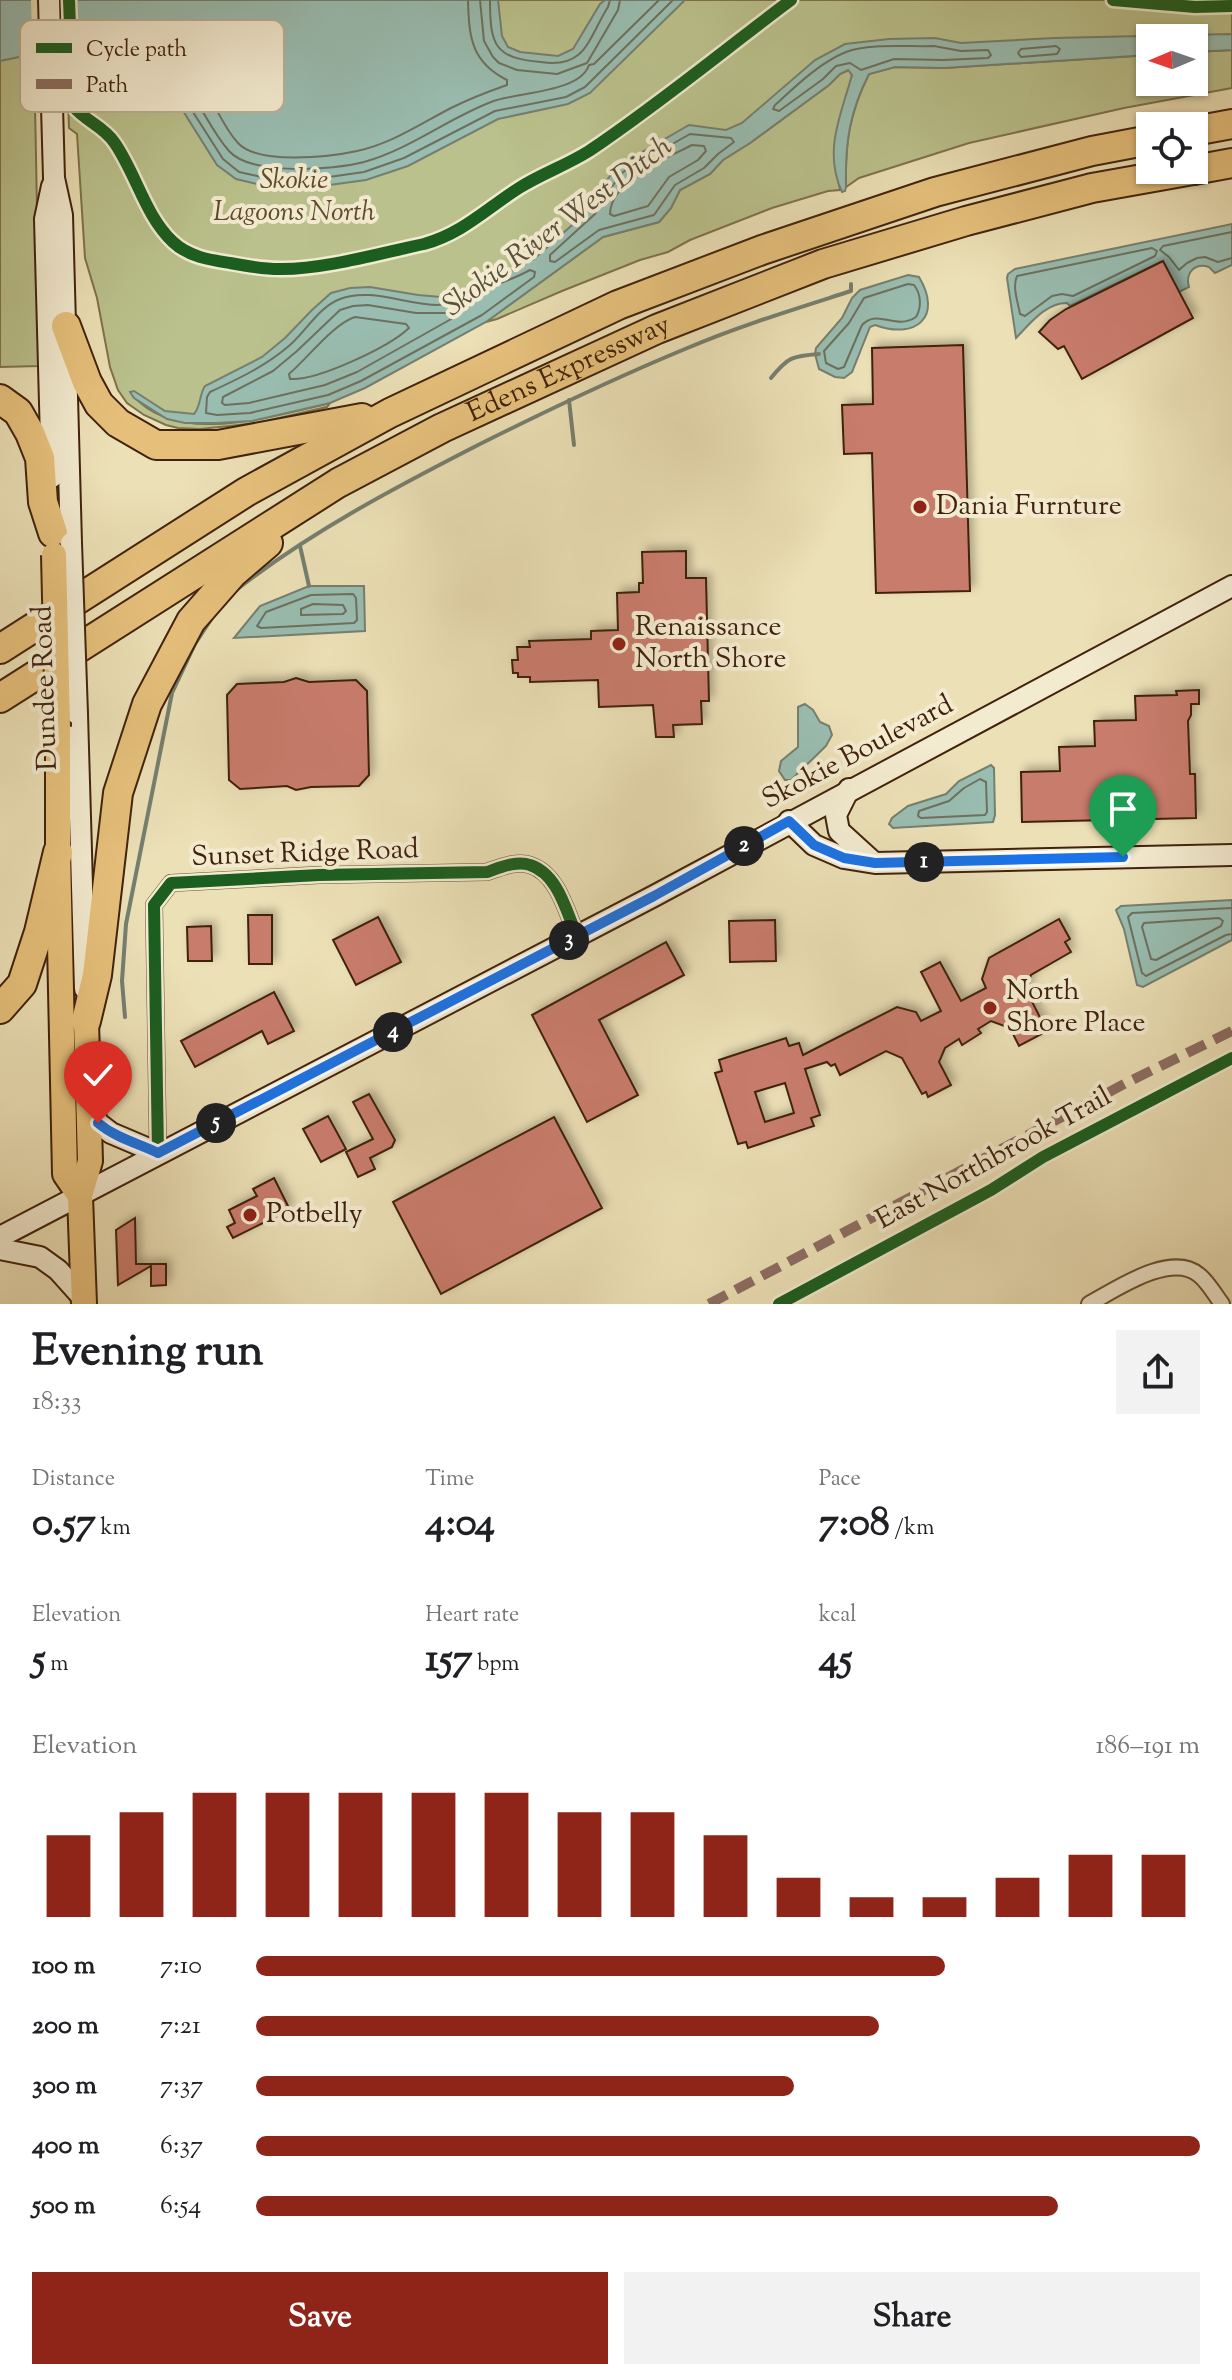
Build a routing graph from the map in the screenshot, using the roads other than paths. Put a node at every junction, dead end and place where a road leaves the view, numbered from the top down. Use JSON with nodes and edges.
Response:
{"nodes":[{"id":1,"x":49,"y":0,"type":"edge"},
{"id":2,"x":50,"y":20,"type":"edge"},
{"id":3,"x":53,"y":112,"type":"edge"},
{"id":4,"x":1232,"y":124,"type":"edge"},
{"id":5,"x":1208,"y":128,"type":"edge"},
{"id":6,"x":1136,"y":143,"type":"edge"},
{"id":7,"x":1232,"y":163,"type":"edge"},
{"id":8,"x":1208,"y":167,"type":"edge"},
{"id":9,"x":54,"y":178,"type":"junction"},
{"id":10,"x":1136,"y":180,"type":"edge"},
{"id":11,"x":66,"y":326,"type":"junction"},
{"id":12,"x":0,"y":399,"type":"edge"},
{"id":13,"x":390,"y":413,"type":"junction"},
{"id":14,"x":338,"y":483,"type":"junction"},
{"id":15,"x":60,"y":544,"type":"junction"},
{"id":16,"x":1232,"y":586,"type":"edge"},
{"id":17,"x":0,"y":649,"type":"edge"},
{"id":18,"x":0,"y":698,"type":"edge"},
{"id":19,"x":68,"y":720,"type":"junction"},
{"id":20,"x":849,"y":789,"type":"junction"},
{"id":21,"x":789,"y":821,"type":"junction"},
{"id":22,"x":58,"y":852,"type":"junction"},
{"id":23,"x":1232,"y":855,"type":"edge"},
{"id":24,"x":875,"y":863,"type":"junction"},
{"id":25,"x":577,"y":936,"type":"junction"},
{"id":26,"x":0,"y":1009,"type":"edge"},
{"id":27,"x":86,"y":1021,"type":"junction"},
{"id":28,"x":88,"y":1099,"type":"junction"},
{"id":29,"x":158,"y":1153,"type":"junction"},
{"id":30,"x":80,"y":1196,"type":"junction"},
{"id":31,"x":0,"y":1237,"type":"edge"},
{"id":32,"x":0,"y":1249,"type":"edge"},
{"id":33,"x":84,"y":1301,"type":"edge"},
{"id":34,"x":1089,"y":1304,"type":"edge"},
{"id":35,"x":1222,"y":1304,"type":"edge"}],
"edges":[{"from":1,"to":2,"type":"main road","name":"Dundee Road"},
{"from":3,"to":9,"type":"main road","name":"Dundee Road"},
{"from":4,"to":5,"type":"highway"},
{"from":6,"to":13,"type":"highway","name":"Edens Expressway"},
{"from":7,"to":8,"type":"highway","name":"Edens Expressway"},
{"from":9,"to":11,"type":"main road","name":"Dundee Road"},
{"from":9,"to":15,"type":"main road","name":"Dundee Road"},
{"from":10,"to":14,"type":"highway","name":"Edens Expressway"},
{"from":11,"to":13,"type":"highway"},
{"from":11,"to":15,"type":"main road","name":"Dundee Road"},
{"from":12,"to":15,"type":"highway"},
{"from":13,"to":17,"type":"highway","name":"Edens Expressway"},
{"from":14,"to":18,"type":"highway","name":"Edens Expressway"},
{"from":14,"to":27,"type":"highway"},
{"from":15,"to":19,"type":"main road","name":"Dundee Road","bridge":true},
{"from":16,"to":20,"type":"main road","name":"Skokie Boulevard"},
{"from":19,"to":22,"type":"main road","name":"Dundee Road"},
{"from":19,"to":27,"type":"main road","name":"Dundee Road"},
{"from":20,"to":21,"type":"main road","name":"Skokie Boulevard"},
{"from":20,"to":24,"type":"main road"},
{"from":21,"to":24,"type":"main road"},
{"from":21,"to":25,"type":"main road","name":"Skokie Boulevard"},
{"from":22,"to":26,"type":"highway"},
{"from":22,"to":30,"type":"main road","name":"Dundee Road"},
{"from":23,"to":24,"type":"main road"},
{"from":25,"to":29,"type":"main road","name":"Skokie Boulevard"},
{"from":25,"to":29,"type":"street","name":"Sunset Ridge Road"},
{"from":27,"to":28,"type":"main road","name":"Dundee Road"},
{"from":28,"to":29,"type":"main road"},
{"from":28,"to":30,"type":"main road","name":"Dundee Road"},
{"from":29,"to":30,"type":"main road","name":"Skokie Boulevard"},
{"from":30,"to":31,"type":"main road","name":"Skokie Boulevard"},
{"from":30,"to":33,"type":"main road","name":"Dundee Road"},
{"from":32,"to":33,"type":"main road"},
{"from":34,"to":35,"type":"street"}]}
